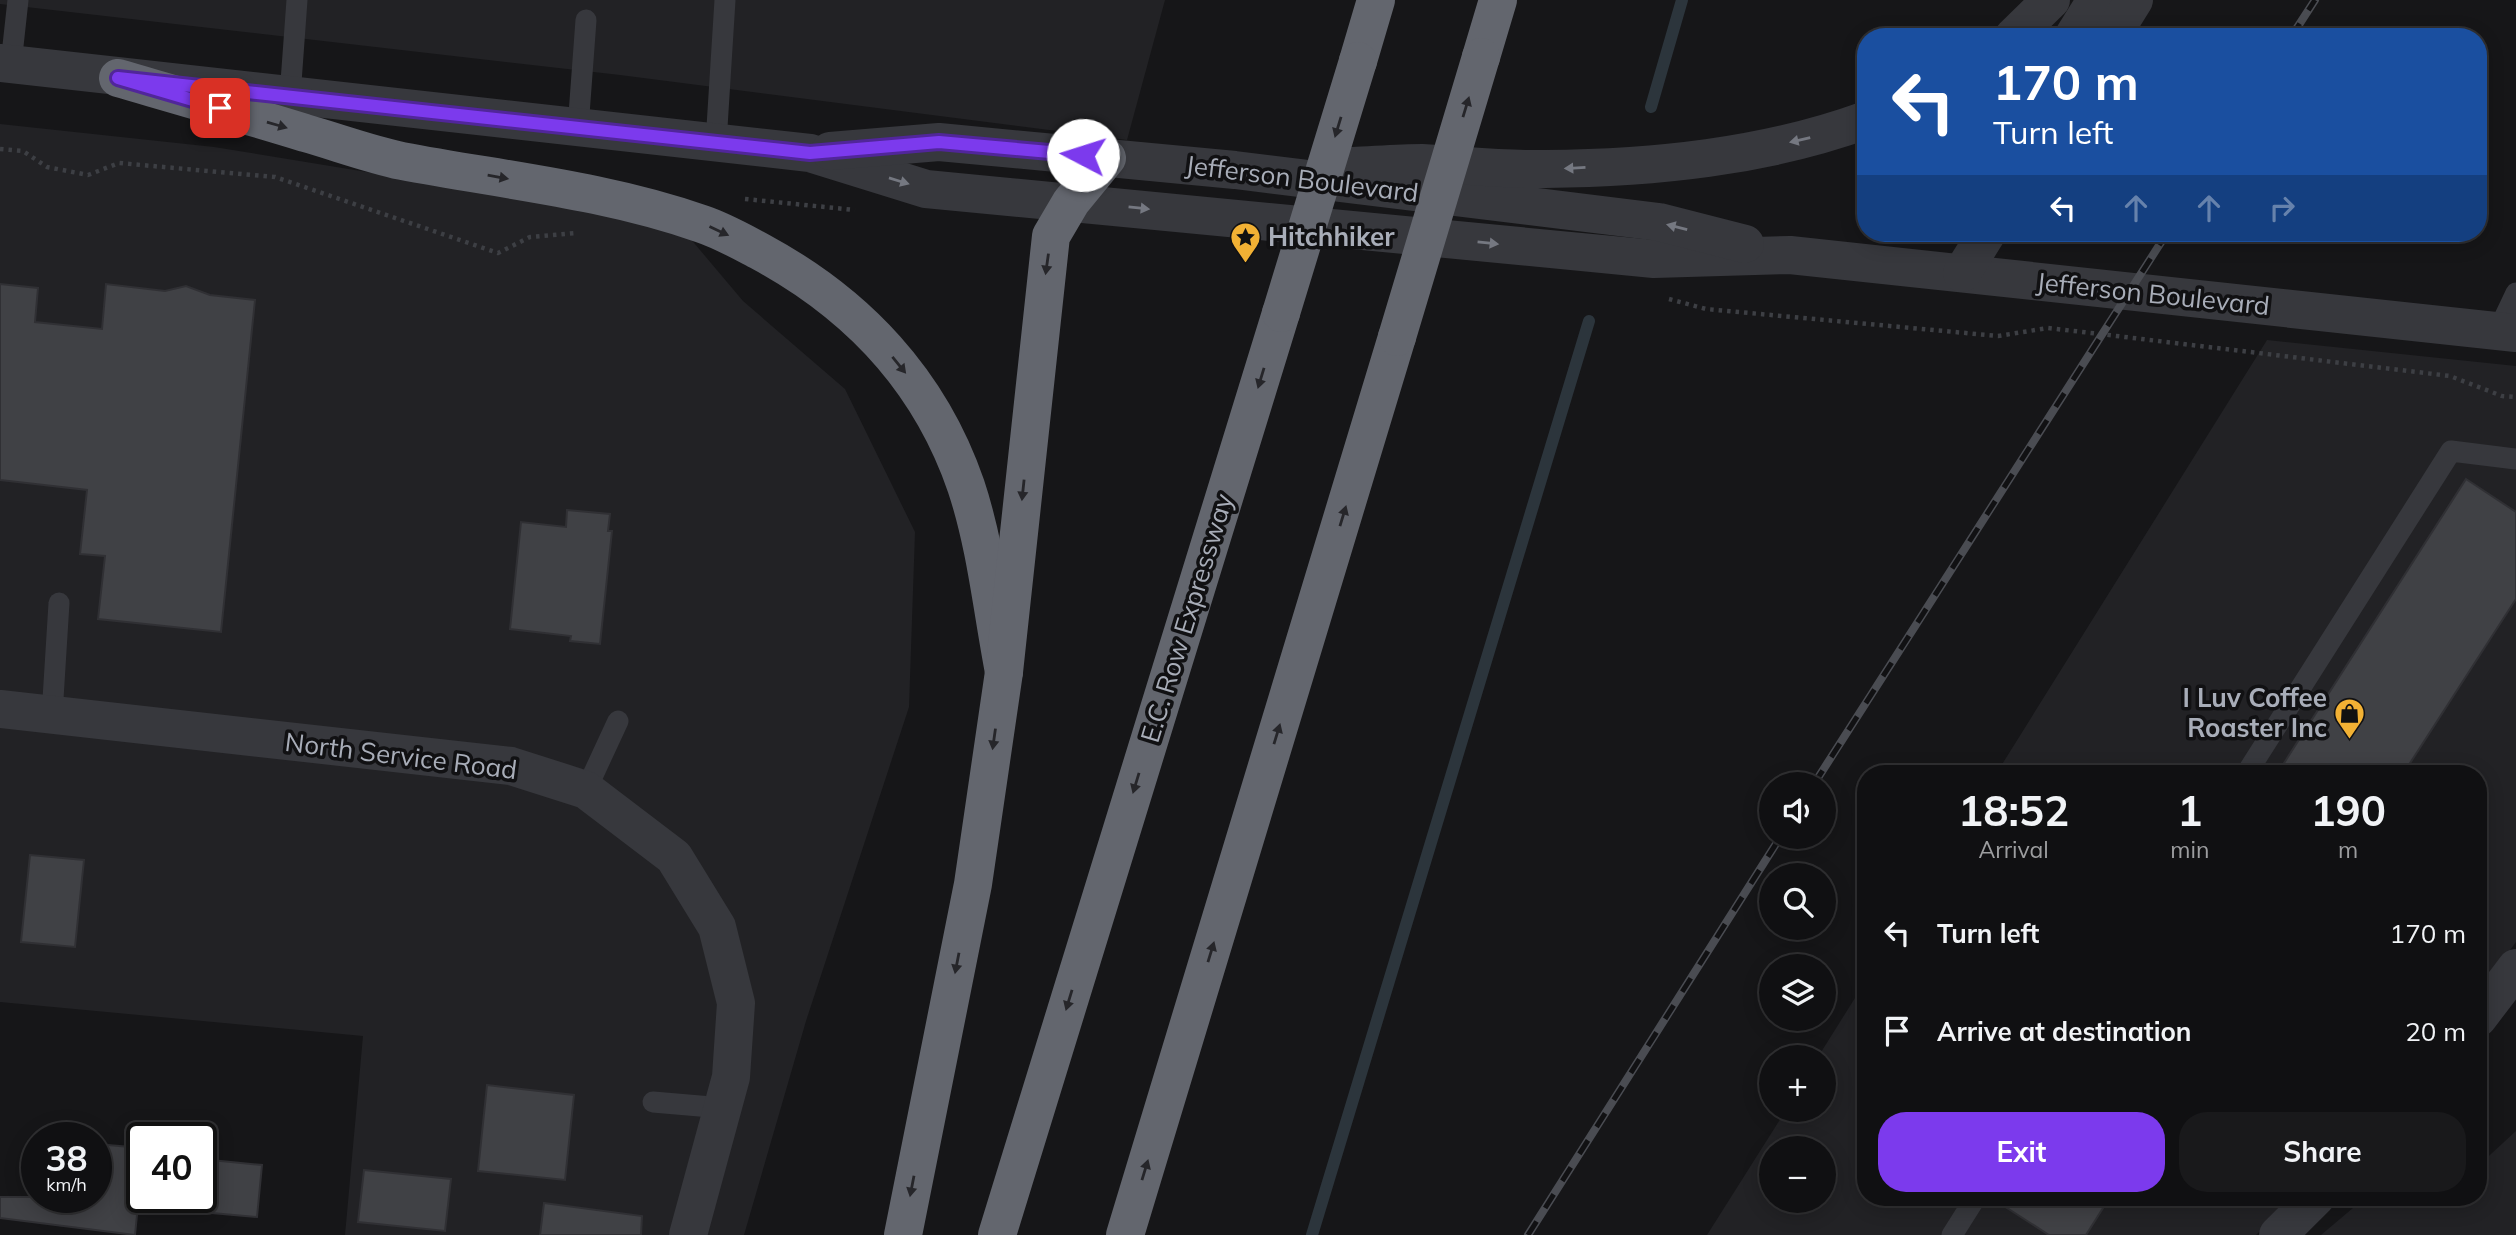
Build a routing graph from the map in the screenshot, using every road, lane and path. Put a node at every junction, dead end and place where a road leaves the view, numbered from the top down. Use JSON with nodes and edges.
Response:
{"nodes":[{"id":1,"x":18,"y":0,"type":"edge"},
{"id":2,"x":298,"y":0,"type":"edge"},
{"id":3,"x":725,"y":0,"type":"edge"},
{"id":4,"x":1376,"y":0,"type":"edge"},
{"id":5,"x":1498,"y":0,"type":"edge"},
{"id":6,"x":2051,"y":0,"type":"edge"},
{"id":7,"x":2096,"y":0,"type":"edge"},
{"id":8,"x":2134,"y":0,"type":"edge"},
{"id":9,"x":586,"y":20,"type":"dead end"},
{"id":10,"x":2022,"y":28,"type":"edge"},
{"id":11,"x":2079,"y":28,"type":"edge"},
{"id":12,"x":2117,"y":28,"type":"edge"},
{"id":13,"x":5,"y":63,"type":"edge"},
{"id":14,"x":118,"y":78,"type":"junction"},
{"id":15,"x":290,"y":96,"type":"junction"},
{"id":16,"x":1857,"y":123,"type":"edge"},
{"id":17,"x":578,"y":128,"type":"junction"},
{"id":18,"x":716,"y":143,"type":"junction"},
{"id":19,"x":0,"y":149,"type":"edge"},
{"id":20,"x":810,"y":153,"type":"junction"},
{"id":21,"x":1107,"y":158,"type":"junction"},
{"id":22,"x":1235,"y":170,"type":"junction"},
{"id":23,"x":741,"y":198,"type":"dead end"},
{"id":24,"x":1072,"y":202,"type":"junction"},
{"id":25,"x":861,"y":211,"type":"dead end"},
{"id":26,"x":582,"y":232,"type":"dead end"},
{"id":27,"x":1968,"y":242,"type":"edge"},
{"id":28,"x":1981,"y":242,"type":"edge"},
{"id":29,"x":1790,"y":255,"type":"junction"},
{"id":30,"x":1962,"y":273,"type":"junction"},
{"id":31,"x":2516,"y":293,"type":"edge"},
{"id":32,"x":1667,"y":299,"type":"dead end"},
{"id":33,"x":2507,"y":332,"type":"edge"},
{"id":34,"x":2516,"y":397,"type":"edge"},
{"id":35,"x":2516,"y":460,"type":"edge"},
{"id":36,"x":59,"y":603,"type":"dead end"},
{"id":37,"x":1004,"y":671,"type":"junction"},
{"id":38,"x":0,"y":709,"type":"edge"},
{"id":39,"x":52,"y":715,"type":"junction"},
{"id":40,"x":618,"y":721,"type":"dead end"},
{"id":41,"x":2252,"y":765,"type":"edge"},
{"id":42,"x":586,"y":790,"type":"junction"},
{"id":43,"x":653,"y":1102,"type":"dead end"},
{"id":44,"x":723,"y":1108,"type":"junction"},
{"id":45,"x":1970,"y":1206,"type":"edge"},
{"id":46,"x":2307,"y":1206,"type":"edge"},
{"id":47,"x":688,"y":1235,"type":"edge"},
{"id":48,"x":902,"y":1235,"type":"edge"},
{"id":49,"x":997,"y":1235,"type":"edge"},
{"id":50,"x":1125,"y":1235,"type":"edge"},
{"id":51,"x":1952,"y":1235,"type":"edge"},
{"id":52,"x":2278,"y":1235,"type":"edge"}],
"edges":[{"from":1,"to":13,"type":"lane"},
{"from":2,"to":15,"type":"lane"},
{"from":3,"to":18,"type":"lane"},
{"from":4,"to":49,"type":"highway","name":"E.C. Row Expressway","one_way":true,"bridge":true},
{"from":50,"to":5,"type":"highway","one_way":true,"bridge":true},
{"from":6,"to":10,"type":"street"},
{"from":7,"to":11,"type":"street"},
{"from":8,"to":12,"type":"street"},
{"from":9,"to":17,"type":"lane"},
{"from":13,"to":14,"type":"street","name":"Jefferson Boulevard"},
{"from":14,"to":15,"type":"street","name":"Jefferson Boulevard"},
{"from":14,"to":37,"type":"highway","one_way":true},
{"from":15,"to":17,"type":"street","name":"Jefferson Boulevard"},
{"from":16,"to":22,"type":"street","one_way":true},
{"from":17,"to":18,"type":"street","name":"Jefferson Boulevard"},
{"from":18,"to":20,"type":"street","name":"Jefferson Boulevard"},
{"from":19,"to":26,"type":"path"},
{"from":20,"to":21,"type":"street","name":"Jefferson Boulevard"},
{"from":20,"to":24,"type":"street","name":"Jefferson Boulevard","one_way":true},
{"from":21,"to":22,"type":"street","name":"Jefferson Boulevard"},
{"from":21,"to":24,"type":"highway"},
{"from":29,"to":22,"type":"street","name":"Jefferson Boulevard","one_way":true},
{"from":23,"to":25,"type":"path"},
{"from":24,"to":29,"type":"street","name":"Jefferson Boulevard","one_way":true},
{"from":24,"to":37,"type":"highway","one_way":true},
{"from":27,"to":30,"type":"street"},
{"from":28,"to":30,"type":"street"},
{"from":29,"to":30,"type":"street","name":"Jefferson Boulevard"},
{"from":30,"to":33,"type":"street","name":"Jefferson Boulevard"},
{"from":31,"to":33,"type":"lane"},
{"from":32,"to":34,"type":"path"},
{"from":35,"to":41,"type":"lane"},
{"from":36,"to":39,"type":"lane"},
{"from":37,"to":48,"type":"highway","one_way":true},
{"from":38,"to":39,"type":"street","name":"North Service Road"},
{"from":39,"to":42,"type":"street","name":"North Service Road"},
{"from":40,"to":42,"type":"lane"},
{"from":42,"to":44,"type":"street","name":"North Service Road"},
{"from":43,"to":44,"type":"lane"},
{"from":44,"to":47,"type":"street","name":"North Service Road"},
{"from":45,"to":51,"type":"lane"},
{"from":46,"to":52,"type":"street"}]}
